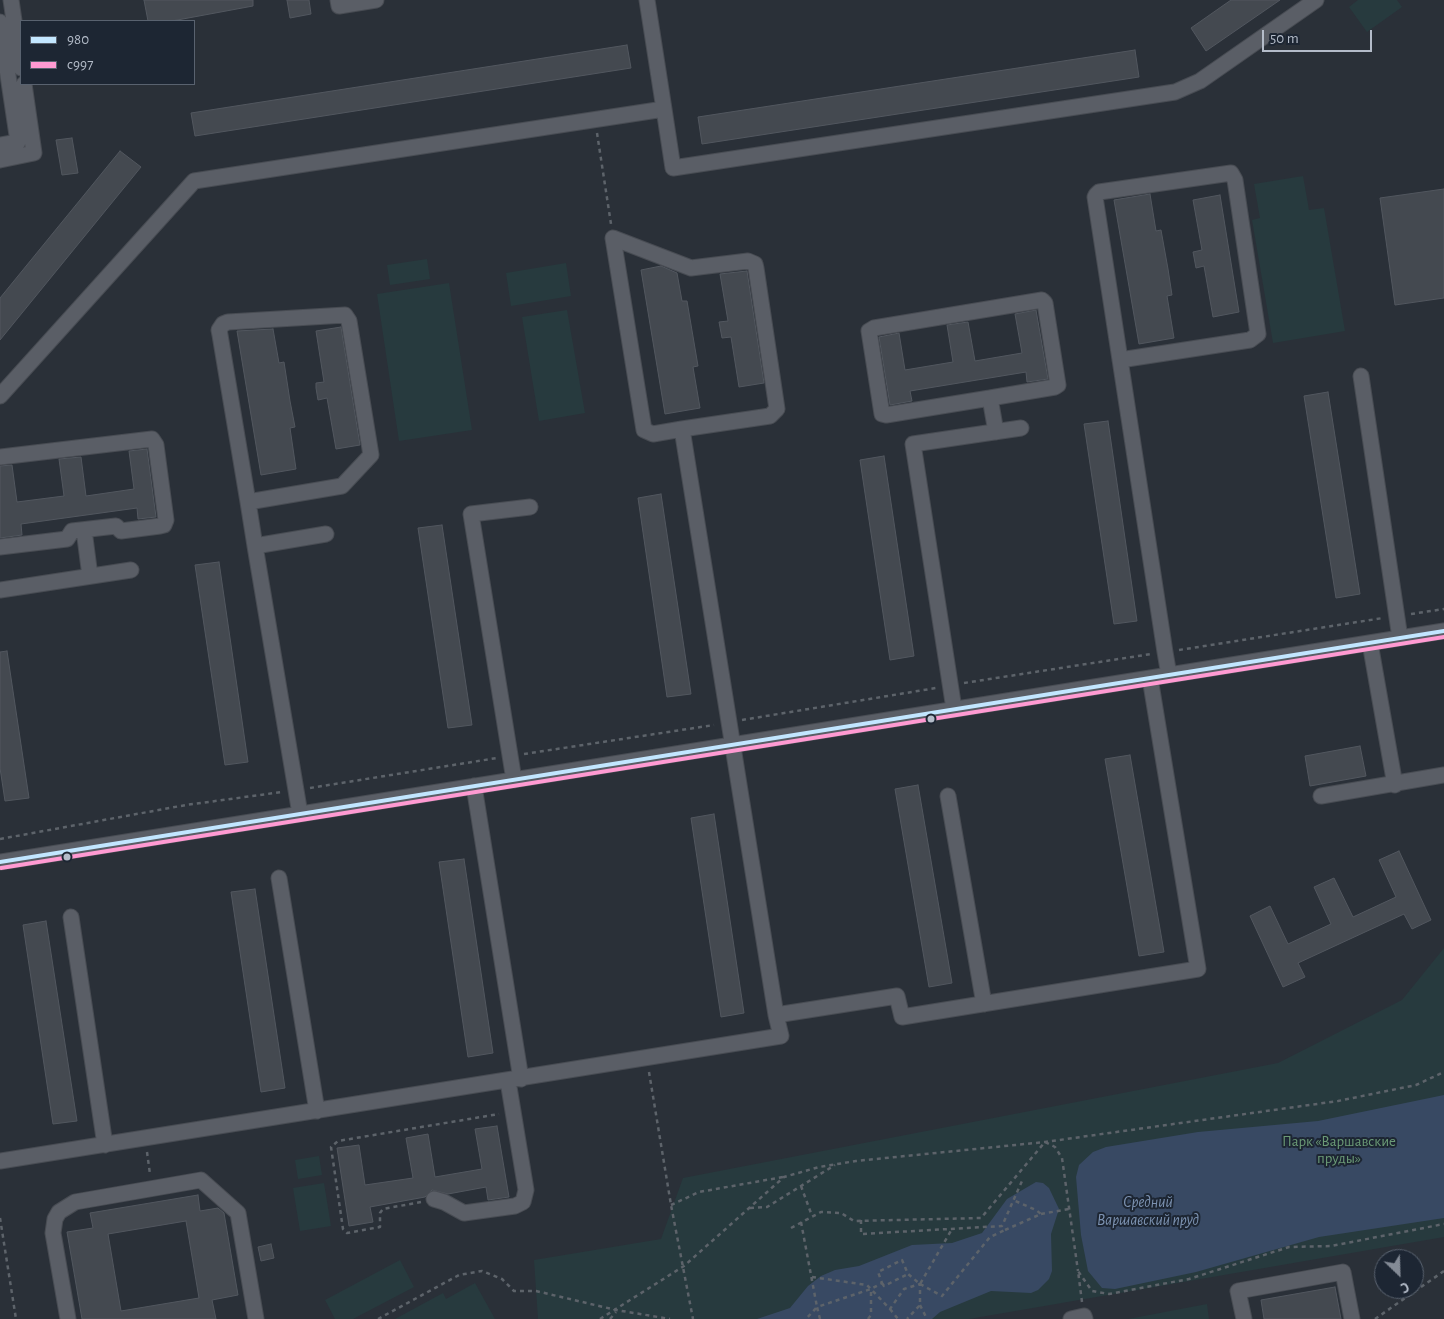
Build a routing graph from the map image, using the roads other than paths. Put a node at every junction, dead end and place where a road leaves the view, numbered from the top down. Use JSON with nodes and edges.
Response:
{"nodes":[{"id":1,"x":11,"y":0,"type":"edge"},
{"id":2,"x":338,"y":0,"type":"edge"},
{"id":3,"x":376,"y":0,"type":"edge"},
{"id":4,"x":647,"y":0,"type":"edge"},
{"id":5,"x":1316,"y":0,"type":"edge"},
{"id":6,"x":0,"y":22,"type":"edge"},
{"id":7,"x":20,"y":61,"type":"edge"},
{"id":8,"x":24,"y":85,"type":"edge"},
{"id":9,"x":664,"y":109,"type":"junction"},
{"id":10,"x":0,"y":145,"type":"edge"},
{"id":11,"x":0,"y":160,"type":"edge"},
{"id":12,"x":1120,"y":360,"type":"junction"},
{"id":13,"x":1361,"y":376,"type":"dead end"},
{"id":14,"x":0,"y":396,"type":"edge"},
{"id":15,"x":990,"y":398,"type":"junction"},
{"id":16,"x":1021,"y":428,"type":"dead end"},
{"id":17,"x":682,"y":429,"type":"junction"},
{"id":18,"x":996,"y":432,"type":"junction"},
{"id":19,"x":0,"y":458,"type":"edge"},
{"id":20,"x":248,"y":502,"type":"junction"},
{"id":21,"x":530,"y":507,"type":"dead end"},
{"id":22,"x":84,"y":530,"type":"junction"},
{"id":23,"x":326,"y":534,"type":"dead end"},
{"id":24,"x":255,"y":546,"type":"junction"},
{"id":25,"x":0,"y":547,"type":"edge"},
{"id":26,"x":131,"y":570,"type":"dead end"},
{"id":27,"x":90,"y":576,"type":"junction"},
{"id":28,"x":0,"y":590,"type":"edge"},
{"id":29,"x":1444,"y":632,"type":"edge"},
{"id":30,"x":1400,"y":638,"type":"junction"},
{"id":31,"x":1370,"y":643,"type":"junction"},
{"id":32,"x":1169,"y":675,"type":"junction"},
{"id":33,"x":1150,"y":678,"type":"junction"},
{"id":34,"x":954,"y":709,"type":"junction"},
{"id":35,"x":732,"y":745,"type":"junction"},
{"id":36,"x":1444,"y":775,"type":"edge"},
{"id":37,"x":514,"y":780,"type":"junction"},
{"id":38,"x":1395,"y":785,"type":"junction"},
{"id":39,"x":474,"y":786,"type":"junction"},
{"id":40,"x":948,"y":796,"type":"dead end"},
{"id":41,"x":1321,"y":796,"type":"dead end"},
{"id":42,"x":300,"y":814,"type":"junction"},
{"id":43,"x":0,"y":862,"type":"edge"},
{"id":44,"x":279,"y":878,"type":"dead end"},
{"id":45,"x":70,"y":917,"type":"dead end"},
{"id":46,"x":984,"y":1004,"type":"junction"},
{"id":47,"x":776,"y":1015,"type":"junction"},
{"id":48,"x":515,"y":1080,"type":"junction"},
{"id":49,"x":317,"y":1111,"type":"junction"},
{"id":50,"x":105,"y":1145,"type":"junction"},
{"id":51,"x":0,"y":1161,"type":"edge"},
{"id":52,"x":434,"y":1200,"type":"road end"},
{"id":53,"x":68,"y":1319,"type":"edge"},
{"id":54,"x":256,"y":1319,"type":"edge"},
{"id":55,"x":1244,"y":1319,"type":"edge"},
{"id":56,"x":1352,"y":1319,"type":"edge"}],
"edges":[{"from":1,"to":7,"type":"street"},
{"from":2,"to":3,"type":"street"},
{"from":4,"to":9,"type":"street"},
{"from":5,"to":9,"type":"street"},
{"from":6,"to":10,"type":"street"},
{"from":8,"to":11,"type":"street"},
{"from":9,"to":14,"type":"street"},
{"from":12,"to":12,"type":"street"},
{"from":12,"to":32,"type":"street"},
{"from":13,"to":30,"type":"street"},
{"from":15,"to":15,"type":"street"},
{"from":15,"to":18,"type":"street"},
{"from":16,"to":18,"type":"street"},
{"from":17,"to":17,"type":"street"},
{"from":17,"to":35,"type":"street"},
{"from":18,"to":34,"type":"street"},
{"from":19,"to":22,"type":"street"},
{"from":20,"to":20,"type":"street"},
{"from":20,"to":24,"type":"street"},
{"from":21,"to":37,"type":"street"},
{"from":22,"to":25,"type":"street"},
{"from":22,"to":27,"type":"street"},
{"from":23,"to":24,"type":"street"},
{"from":24,"to":42,"type":"street"},
{"from":26,"to":27,"type":"street"},
{"from":27,"to":28,"type":"street"},
{"from":29,"to":30,"type":"street"},
{"from":30,"to":31,"type":"street"},
{"from":31,"to":32,"type":"street"},
{"from":31,"to":38,"type":"street"},
{"from":32,"to":33,"type":"street"},
{"from":33,"to":34,"type":"street"},
{"from":33,"to":46,"type":"street"},
{"from":34,"to":35,"type":"street"},
{"from":35,"to":37,"type":"street"},
{"from":35,"to":47,"type":"street"},
{"from":36,"to":38,"type":"street"},
{"from":37,"to":39,"type":"street"},
{"from":38,"to":41,"type":"street"},
{"from":39,"to":42,"type":"street"},
{"from":39,"to":48,"type":"street"},
{"from":40,"to":46,"type":"street"},
{"from":42,"to":43,"type":"street"},
{"from":44,"to":49,"type":"street"},
{"from":45,"to":50,"type":"street"},
{"from":46,"to":47,"type":"street"},
{"from":47,"to":48,"type":"street"},
{"from":48,"to":49,"type":"street"},
{"from":48,"to":52,"type":"street"},
{"from":49,"to":50,"type":"street"},
{"from":50,"to":51,"type":"street"},
{"from":53,"to":54,"type":"street"},
{"from":55,"to":56,"type":"street"}]}
